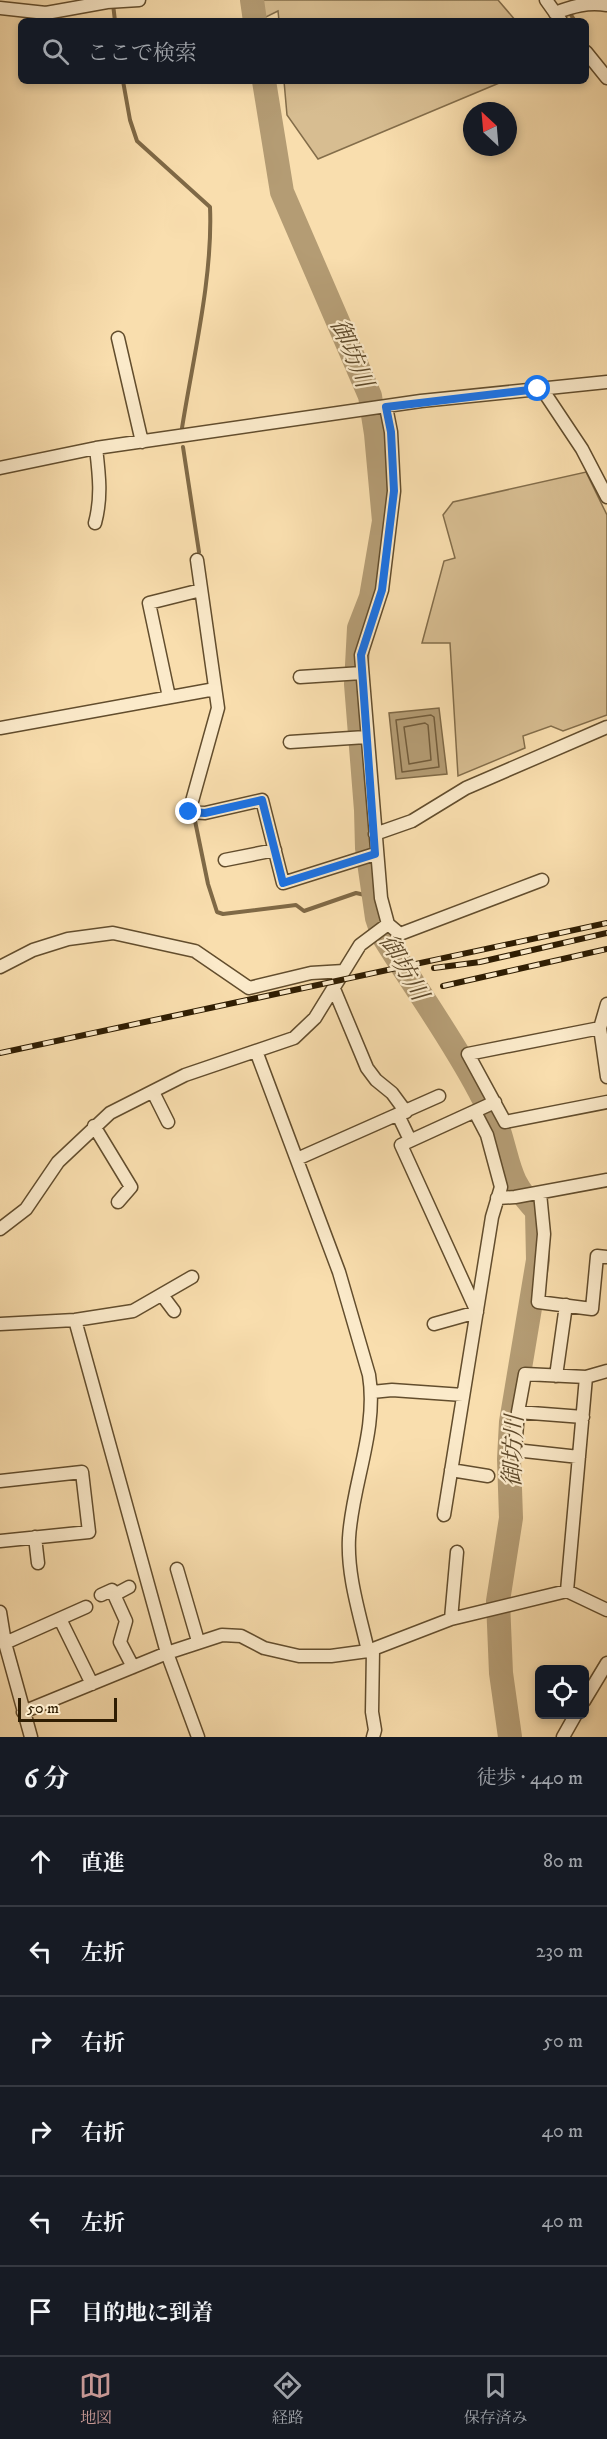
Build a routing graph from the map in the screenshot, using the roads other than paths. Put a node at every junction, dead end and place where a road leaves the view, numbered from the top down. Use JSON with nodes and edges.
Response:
{"nodes":[{"id":1,"x":139,"y":0,"type":"edge"},
{"id":2,"x":546,"y":0,"type":"edge"},
{"id":3,"x":111,"y":1,"type":"edge"},
{"id":4,"x":607,"y":5,"type":"edge"},
{"id":5,"x":0,"y":8,"type":"edge"},
{"id":6,"x":558,"y":17,"type":"edge"},
{"id":7,"x":589,"y":56,"type":"edge"},
{"id":8,"x":607,"y":78,"type":"edge"},
{"id":9,"x":118,"y":338,"type":"dead end"},
{"id":10,"x":607,"y":382,"type":"edge"},
{"id":11,"x":542,"y":389,"type":"junction"},
{"id":12,"x":385,"y":407,"type":"junction"},
{"id":13,"x":142,"y":442,"type":"junction"},
{"id":14,"x":96,"y":448,"type":"junction"},
{"id":15,"x":0,"y":468,"type":"edge"},
{"id":16,"x":607,"y":496,"type":"edge"},
{"id":17,"x":95,"y":523,"type":"dead end"},
{"id":18,"x":197,"y":560,"type":"dead end"},
{"id":19,"x":201,"y":590,"type":"junction"},
{"id":20,"x":361,"y":673,"type":"junction"},
{"id":21,"x":300,"y":677,"type":"dead end"},
{"id":22,"x":215,"y":689,"type":"junction"},
{"id":23,"x":169,"y":697,"type":"junction"},
{"id":24,"x":607,"y":727,"type":"edge"},
{"id":25,"x":0,"y":728,"type":"edge"},
{"id":26,"x":361,"y":737,"type":"junction"},
{"id":27,"x":290,"y":742,"type":"dead end"},
{"id":28,"x":375,"y":834,"type":"junction"},
{"id":29,"x":275,"y":850,"type":"junction"},
{"id":30,"x":370,"y":855,"type":"junction"},
{"id":31,"x":225,"y":860,"type":"dead end"},
{"id":32,"x":542,"y":880,"type":"dead end"},
{"id":33,"x":384,"y":926,"type":"junction"},
{"id":34,"x":0,"y":967,"type":"edge"},
{"id":35,"x":344,"y":970,"type":"junction"},
{"id":36,"x":334,"y":988,"type":"junction"},
{"id":37,"x":607,"y":1004,"type":"edge"},
{"id":38,"x":600,"y":1028,"type":"junction"},
{"id":39,"x":256,"y":1051,"type":"junction"},
{"id":40,"x":607,"y":1077,"type":"edge"},
{"id":41,"x":153,"y":1092,"type":"junction"},
{"id":42,"x":439,"y":1096,"type":"dead end"},
{"id":43,"x":495,"y":1102,"type":"junction"},
{"id":44,"x":607,"y":1102,"type":"edge"},
{"id":45,"x":478,"y":1111,"type":"junction"},
{"id":46,"x":402,"y":1113,"type":"junction"},
{"id":47,"x":168,"y":1122,"type":"dead end"},
{"id":48,"x":94,"y":1126,"type":"junction"},
{"id":49,"x":410,"y":1140,"type":"junction"},
{"id":50,"x":297,"y":1158,"type":"junction"},
{"id":51,"x":607,"y":1179,"type":"edge"},
{"id":52,"x":537,"y":1193,"type":"junction"},
{"id":53,"x":498,"y":1198,"type":"junction"},
{"id":54,"x":118,"y":1202,"type":"dead end"},
{"id":55,"x":0,"y":1229,"type":"edge"},
{"id":56,"x":607,"y":1257,"type":"edge"},
{"id":57,"x":192,"y":1277,"type":"dead end"},
{"id":58,"x":162,"y":1294,"type":"junction"},
{"id":59,"x":566,"y":1305,"type":"junction"},
{"id":60,"x":174,"y":1311,"type":"dead end"},
{"id":61,"x":477,"y":1312,"type":"junction"},
{"id":62,"x":75,"y":1320,"type":"junction"},
{"id":63,"x":0,"y":1324,"type":"edge"},
{"id":64,"x":434,"y":1324,"type":"dead end"},
{"id":65,"x":607,"y":1371,"type":"edge"},
{"id":66,"x":556,"y":1376,"type":"junction"},
{"id":67,"x":586,"y":1377,"type":"junction"},
{"id":68,"x":372,"y":1392,"type":"junction"},
{"id":69,"x":463,"y":1395,"type":"junction"},
{"id":70,"x":518,"y":1412,"type":"junction"},
{"id":71,"x":583,"y":1417,"type":"junction"},
{"id":72,"x":579,"y":1457,"type":"junction"},
{"id":73,"x":451,"y":1470,"type":"junction"},
{"id":74,"x":488,"y":1476,"type":"dead end"},
{"id":75,"x":0,"y":1481,"type":"edge"},
{"id":76,"x":444,"y":1515,"type":"dead end"},
{"id":77,"x":35,"y":1538,"type":"junction"},
{"id":78,"x":0,"y":1541,"type":"edge"},
{"id":79,"x":457,"y":1552,"type":"dead end"},
{"id":80,"x":38,"y":1563,"type":"dead end"},
{"id":81,"x":177,"y":1569,"type":"dead end"},
{"id":82,"x":129,"y":1587,"type":"dead end"},
{"id":83,"x":567,"y":1591,"type":"junction"},
{"id":84,"x":86,"y":1607,"type":"dead end"},
{"id":85,"x":607,"y":1610,"type":"edge"},
{"id":86,"x":0,"y":1612,"type":"edge"},
{"id":87,"x":60,"y":1618,"type":"junction"},
{"id":88,"x":451,"y":1619,"type":"junction"},
{"id":89,"x":198,"y":1641,"type":"junction"},
{"id":90,"x":5,"y":1643,"type":"junction"},
{"id":91,"x":371,"y":1650,"type":"junction"},
{"id":92,"x":167,"y":1653,"type":"junction"},
{"id":93,"x":607,"y":1662,"type":"edge"},
{"id":94,"x":133,"y":1667,"type":"junction"},
{"id":95,"x":92,"y":1684,"type":"junction"},
{"id":96,"x":589,"y":1694,"type":"edge"},
{"id":97,"x":23,"y":1712,"type":"junction"},
{"id":98,"x":573,"y":1719,"type":"edge"},
{"id":99,"x":31,"y":1737,"type":"edge"},
{"id":100,"x":198,"y":1737,"type":"edge"},
{"id":101,"x":373,"y":1737,"type":"edge"},
{"id":102,"x":563,"y":1737,"type":"edge"}],
"edges":[{"from":1,"to":3,"type":"street"},
{"from":2,"to":6,"type":"street"},
{"from":3,"to":5,"type":"street"},
{"from":4,"to":6,"type":"street"},
{"from":7,"to":8,"type":"street"},
{"from":9,"to":13,"type":"street"},
{"from":10,"to":11,"type":"street"},
{"from":11,"to":12,"type":"street"},
{"from":11,"to":16,"type":"street"},
{"from":12,"to":13,"type":"street"},
{"from":12,"to":20,"type":"street"},
{"from":13,"to":14,"type":"street"},
{"from":14,"to":15,"type":"street"},
{"from":14,"to":17,"type":"street"},
{"from":18,"to":19,"type":"street"},
{"from":19,"to":22,"type":"street"},
{"from":19,"to":23,"type":"street"},
{"from":20,"to":21,"type":"street"},
{"from":20,"to":26,"type":"street"},
{"from":22,"to":23,"type":"street"},
{"from":22,"to":29,"type":"street"},
{"from":23,"to":25,"type":"street"},
{"from":24,"to":28,"type":"street"},
{"from":26,"to":27,"type":"street"},
{"from":26,"to":28,"type":"street"},
{"from":28,"to":30,"type":"street"},
{"from":29,"to":30,"type":"street"},
{"from":29,"to":31,"type":"street"},
{"from":30,"to":33,"type":"street"},
{"from":32,"to":33,"type":"street"},
{"from":33,"to":35,"type":"street"},
{"from":34,"to":35,"type":"street"},
{"from":35,"to":36,"type":"street"},
{"from":36,"to":39,"type":"street"},
{"from":36,"to":46,"type":"street"},
{"from":37,"to":38,"type":"street"},
{"from":38,"to":40,"type":"street"},
{"from":38,"to":43,"type":"street"},
{"from":39,"to":41,"type":"street"},
{"from":39,"to":50,"type":"street"},
{"from":41,"to":47,"type":"street"},
{"from":41,"to":48,"type":"street"},
{"from":42,"to":46,"type":"street"},
{"from":43,"to":44,"type":"street"},
{"from":43,"to":45,"type":"street"},
{"from":45,"to":49,"type":"street"},
{"from":45,"to":53,"type":"street"},
{"from":46,"to":49,"type":"street"},
{"from":46,"to":50,"type":"street"},
{"from":48,"to":54,"type":"street"},
{"from":48,"to":55,"type":"street"},
{"from":49,"to":61,"type":"street"},
{"from":50,"to":68,"type":"street"},
{"from":51,"to":52,"type":"street"},
{"from":52,"to":53,"type":"street"},
{"from":52,"to":59,"type":"street"},
{"from":53,"to":61,"type":"street"},
{"from":56,"to":59,"type":"street"},
{"from":57,"to":58,"type":"street"},
{"from":58,"to":60,"type":"street"},
{"from":58,"to":62,"type":"street"},
{"from":59,"to":66,"type":"street"},
{"from":61,"to":64,"type":"street"},
{"from":61,"to":69,"type":"street"},
{"from":62,"to":63,"type":"street"},
{"from":62,"to":92,"type":"street"},
{"from":65,"to":67,"type":"street"},
{"from":66,"to":67,"type":"street"},
{"from":66,"to":70,"type":"street"},
{"from":67,"to":71,"type":"street"},
{"from":68,"to":69,"type":"street"},
{"from":68,"to":91,"type":"street"},
{"from":69,"to":73,"type":"street"},
{"from":70,"to":71,"type":"street"},
{"from":70,"to":72,"type":"street"},
{"from":71,"to":72,"type":"street"},
{"from":72,"to":83,"type":"street"},
{"from":73,"to":74,"type":"street"},
{"from":73,"to":76,"type":"street"},
{"from":75,"to":77,"type":"street"},
{"from":77,"to":78,"type":"street"},
{"from":77,"to":80,"type":"street"},
{"from":79,"to":88,"type":"street"},
{"from":81,"to":89,"type":"street"},
{"from":82,"to":94,"type":"street"},
{"from":83,"to":85,"type":"street"},
{"from":83,"to":88,"type":"street"},
{"from":84,"to":87,"type":"street"},
{"from":86,"to":90,"type":"street"},
{"from":87,"to":90,"type":"street"},
{"from":87,"to":95,"type":"street"},
{"from":88,"to":91,"type":"street"},
{"from":89,"to":91,"type":"street"},
{"from":89,"to":92,"type":"street"},
{"from":90,"to":97,"type":"street"},
{"from":91,"to":101,"type":"street"},
{"from":92,"to":94,"type":"street"},
{"from":92,"to":100,"type":"street"},
{"from":93,"to":96,"type":"street"},
{"from":94,"to":95,"type":"street"},
{"from":95,"to":97,"type":"street"},
{"from":97,"to":99,"type":"street"},
{"from":98,"to":102,"type":"street"}]}
